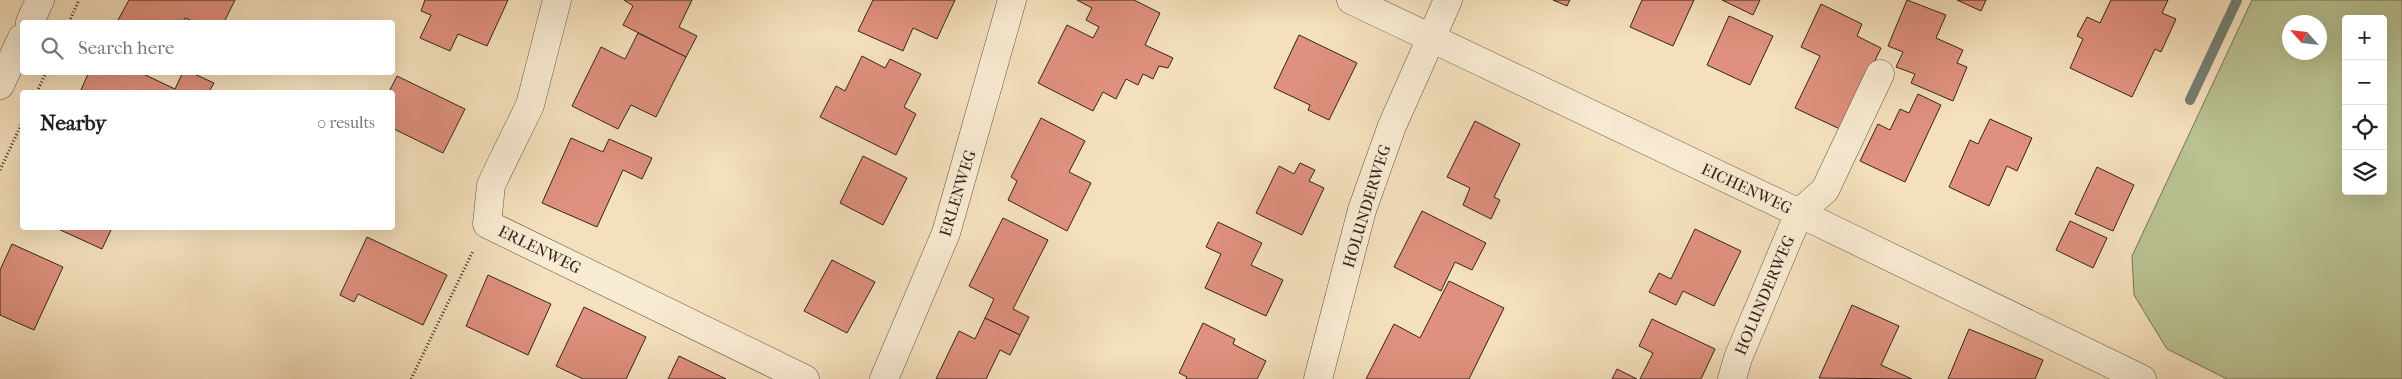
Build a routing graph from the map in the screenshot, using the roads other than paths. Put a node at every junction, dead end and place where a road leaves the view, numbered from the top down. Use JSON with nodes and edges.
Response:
{"nodes":[{"id":1,"x":40,"y":0,"type":"edge"},
{"id":2,"x":557,"y":0,"type":"edge"},
{"id":3,"x":1012,"y":0,"type":"edge"},
{"id":4,"x":1351,"y":0,"type":"edge"},
{"id":5,"x":1448,"y":0,"type":"edge"},
{"id":6,"x":31,"y":20,"type":"edge"},
{"id":7,"x":1431,"y":39,"type":"junction"},
{"id":8,"x":20,"y":42,"type":"edge"},
{"id":9,"x":1880,"y":74,"type":"dead end"},
{"id":10,"x":0,"y":84,"type":"edge"},
{"id":11,"x":1799,"y":213,"type":"junction"},
{"id":12,"x":805,"y":379,"type":"edge"},
{"id":13,"x":884,"y":379,"type":"edge"},
{"id":14,"x":1318,"y":379,"type":"edge"},
{"id":15,"x":1732,"y":379,"type":"edge"},
{"id":16,"x":2142,"y":379,"type":"edge"}],
"edges":[{"from":1,"to":6,"type":"street"},
{"from":2,"to":12,"type":"street","name":"ERLENWEG"},
{"from":3,"to":13,"type":"street","name":"ERLENWEG"},
{"from":4,"to":7,"type":"street","name":"EICHENWEG"},
{"from":5,"to":7,"type":"street","name":"HOLUNDERWEG"},
{"from":7,"to":11,"type":"street","name":"EICHENWEG"},
{"from":7,"to":14,"type":"street","name":"HOLUNDERWEG"},
{"from":8,"to":10,"type":"street"},
{"from":9,"to":11,"type":"street"},
{"from":11,"to":15,"type":"street","name":"HOLUNDERWEG"},
{"from":11,"to":16,"type":"street","name":"EICHENWEG"}]}
